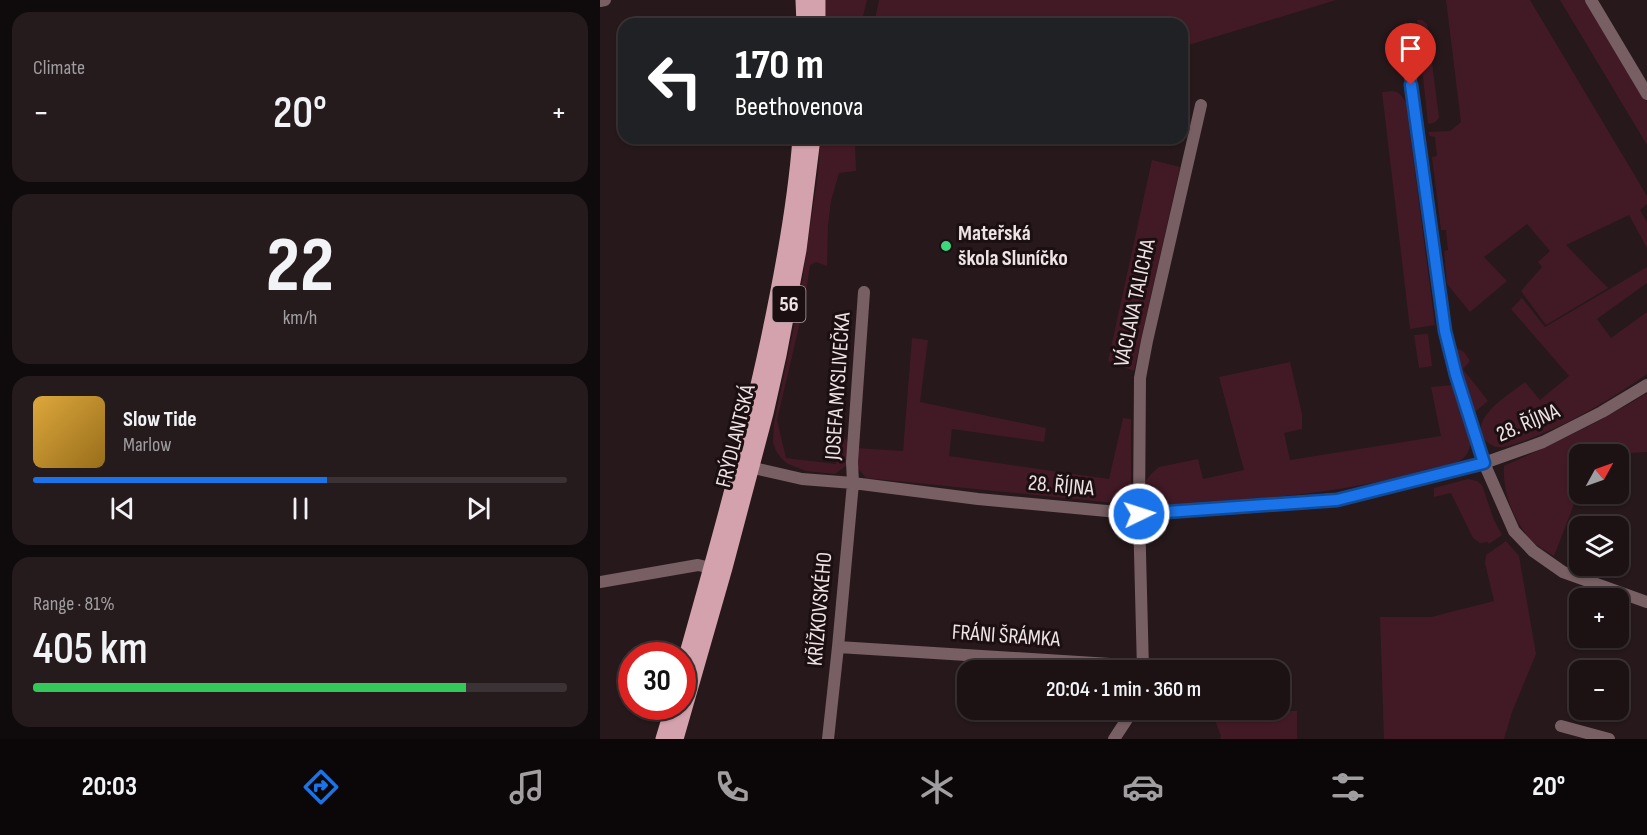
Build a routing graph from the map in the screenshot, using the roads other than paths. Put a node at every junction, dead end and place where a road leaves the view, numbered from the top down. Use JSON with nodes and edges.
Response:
{"nodes":[{"id":1,"x":606,"y":0,"type":"edge"},
{"id":2,"x":803,"y":0,"type":"edge"},
{"id":3,"x":818,"y":0,"type":"edge"},
{"id":4,"x":1590,"y":0,"type":"edge"},
{"id":5,"x":600,"y":1,"type":"edge"},
{"id":6,"x":804,"y":18,"type":"edge"},
{"id":7,"x":818,"y":18,"type":"edge"},
{"id":8,"x":1404,"y":31,"type":"dead end"},
{"id":9,"x":1647,"y":94,"type":"edge"},
{"id":10,"x":1201,"y":105,"type":"dead end"},
{"id":11,"x":799,"y":144,"type":"edge"},
{"id":12,"x":812,"y":144,"type":"edge"},
{"id":13,"x":864,"y":292,"type":"dead end"},
{"id":14,"x":1647,"y":385,"type":"edge"},
{"id":15,"x":1484,"y":463,"type":"junction"},
{"id":16,"x":745,"y":466,"type":"junction"},
{"id":17,"x":853,"y":483,"type":"junction"},
{"id":18,"x":1139,"y":514,"type":"junction"},
{"id":19,"x":711,"y":568,"type":"junction"},
{"id":20,"x":600,"y":582,"type":"edge"},
{"id":21,"x":1647,"y":602,"type":"edge"},
{"id":22,"x":690,"y":642,"type":"edge"},
{"id":23,"x":838,"y":647,"type":"junction"},
{"id":24,"x":1026,"y":660,"type":"edge"},
{"id":25,"x":1142,"y":660,"type":"edge"},
{"id":26,"x":669,"y":720,"type":"edge"},
{"id":27,"x":1126,"y":720,"type":"edge"},
{"id":28,"x":1561,"y":726,"type":"dead end"},
{"id":29,"x":663,"y":739,"type":"edge"},
{"id":30,"x":676,"y":739,"type":"edge"},
{"id":31,"x":828,"y":739,"type":"edge"},
{"id":32,"x":1114,"y":739,"type":"edge"},
{"id":33,"x":1610,"y":739,"type":"edge"}],
"edges":[{"from":1,"to":5,"type":"street"},
{"from":2,"to":6,"type":"main road"},
{"from":3,"to":7,"type":"main road"},
{"from":4,"to":9,"type":"street"},
{"from":8,"to":15,"type":"street"},
{"from":10,"to":18,"type":"street","name":"VÁCLAVA TALICHA"},
{"from":11,"to":16,"type":"main road","name":"FRÝDLANTSKÁ","number":"56"},
{"from":12,"to":16,"type":"main road","name":"FRÝDLANTSKÁ","number":"56"},
{"from":13,"to":17,"type":"street","name":"JOSEFA MYSLIVEČKA"},
{"from":14,"to":15,"type":"street","name":"28. ŘÍJNA"},
{"from":15,"to":18,"type":"street","name":"28. ŘÍJNA"},
{"from":15,"to":21,"type":"street"},
{"from":16,"to":17,"type":"street","name":"28. ŘÍJNA"},
{"from":16,"to":19,"type":"main road","name":"FRÝDLANTSKÁ","number":"56"},
{"from":16,"to":30,"type":"main road","name":"FRÝDLANTSKÁ","number":"56"},
{"from":17,"to":18,"type":"street","name":"28. ŘÍJNA"},
{"from":17,"to":23,"type":"street","name":"KŘÍŽKOVSKÉHO"},
{"from":18,"to":25,"type":"street","name":"VÁCLAVA TALICHA"},
{"from":19,"to":20,"type":"street"},
{"from":19,"to":22,"type":"main road","name":"FRÝDLANTSKÁ","number":"56"},
{"from":23,"to":24,"type":"street","name":"FRÁNI ŠRÁMKA"},
{"from":23,"to":31,"type":"street","name":"KŘÍŽKOVSKÉHO"},
{"from":26,"to":29,"type":"main road"},
{"from":27,"to":32,"type":"street"},
{"from":28,"to":33,"type":"street"}]}
